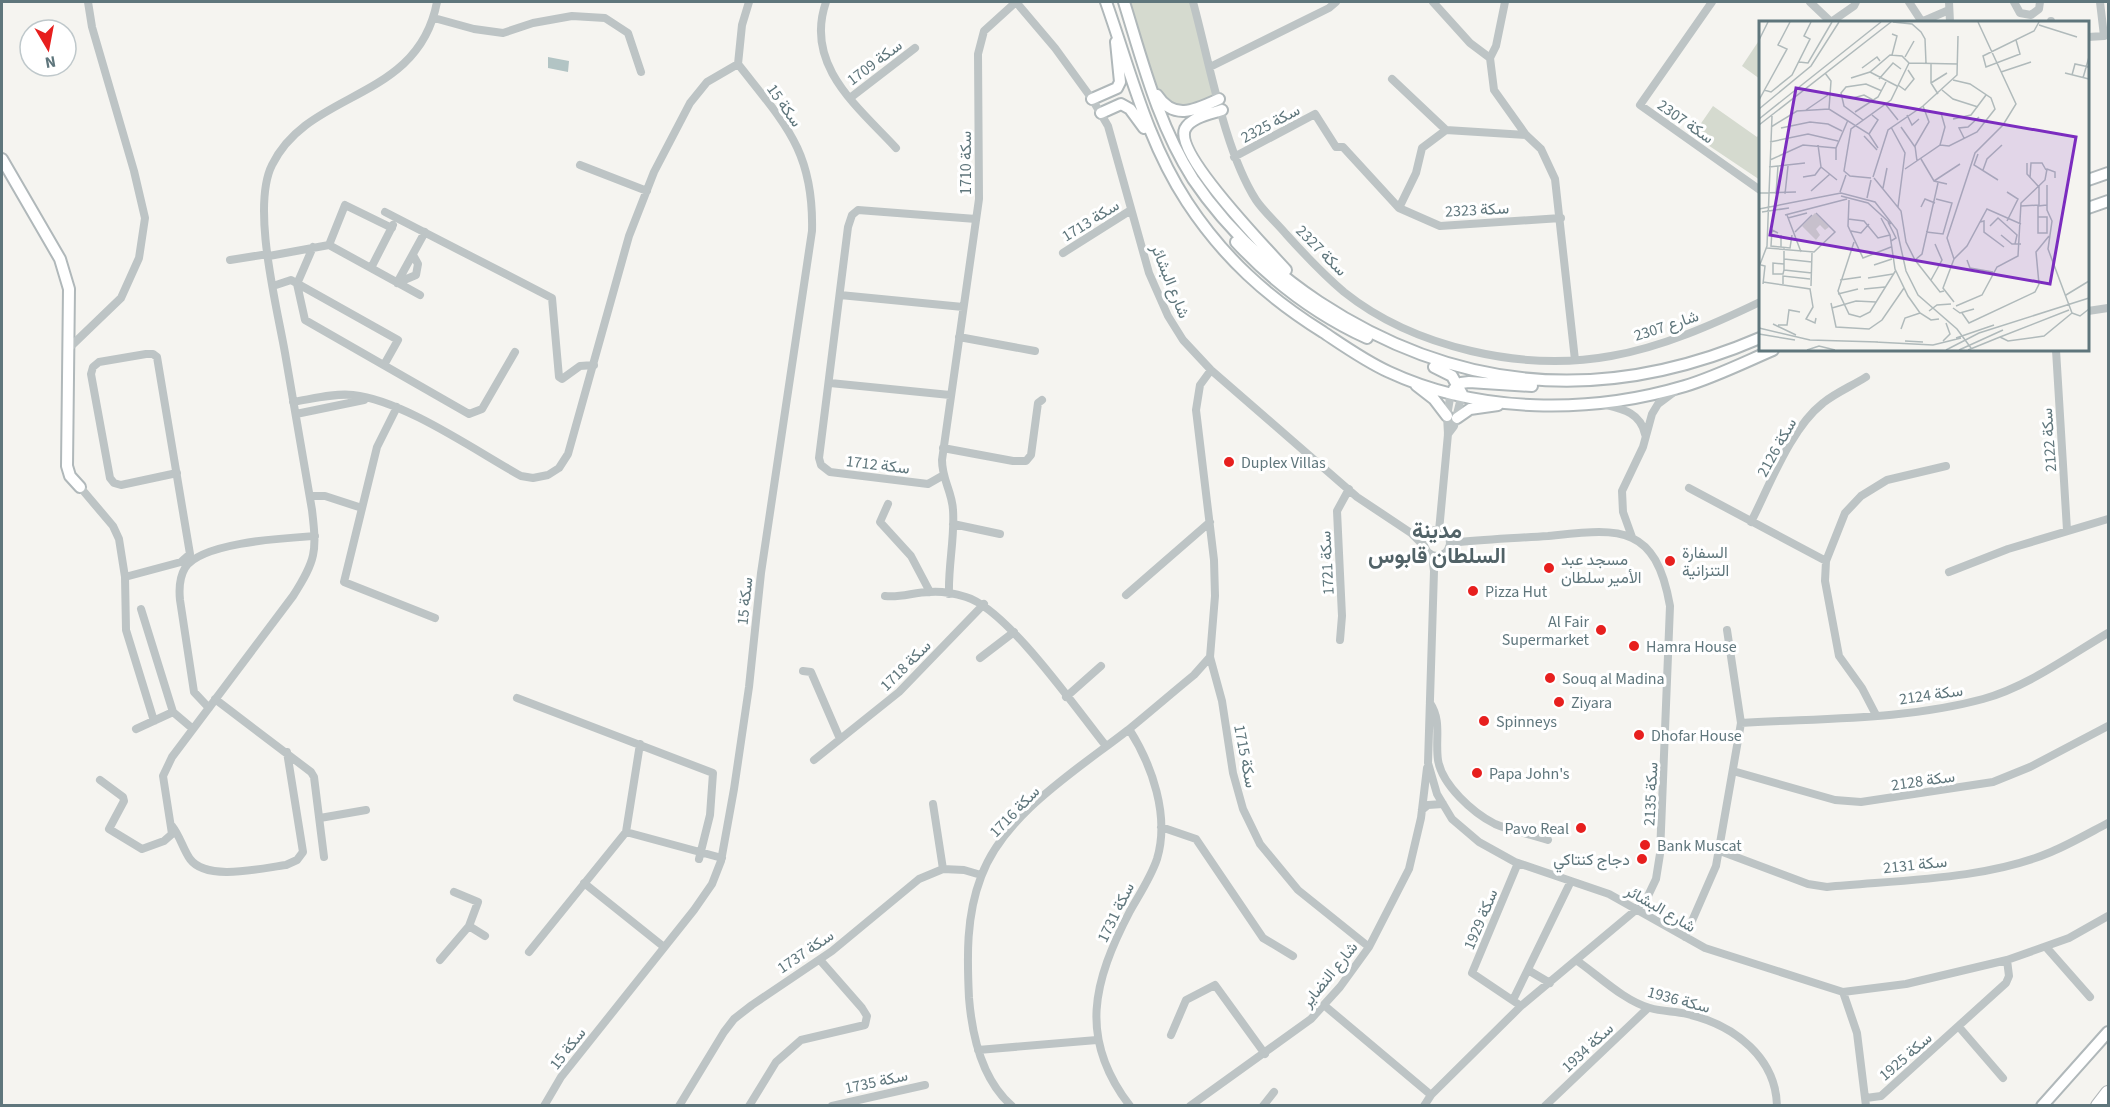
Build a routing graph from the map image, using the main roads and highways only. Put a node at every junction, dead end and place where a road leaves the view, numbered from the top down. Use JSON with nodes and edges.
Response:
{"nodes":[{"id":1,"x":1106,"y":2,"type":"edge"},
{"id":2,"x":1124,"y":2,"type":"edge"},
{"id":3,"x":1114,"y":24,"type":"junction"},
{"id":4,"x":1146,"y":76,"type":"junction"},
{"id":5,"x":1092,"y":99,"type":"road end"},
{"id":6,"x":1219,"y":99,"type":"road end"},
{"id":7,"x":1222,"y":110,"type":"road end"},
{"id":8,"x":1101,"y":113,"type":"road end"},
{"id":9,"x":1154,"y":143,"type":"junction"},
{"id":10,"x":2,"y":159,"type":"edge"},
{"id":11,"x":2109,"y":168,"type":"edge"},
{"id":12,"x":2098,"y":176,"type":"edge"},
{"id":13,"x":1193,"y":177,"type":"junction"},
{"id":14,"x":2109,"y":201,"type":"edge"},
{"id":15,"x":2109,"y":207,"type":"edge"},
{"id":16,"x":2089,"y":209,"type":"edge"},
{"id":17,"x":2089,"y":209,"type":"edge"},
{"id":18,"x":1306,"y":293,"type":"junction"},
{"id":19,"x":1759,"y":339,"type":"edge"},
{"id":20,"x":1771,"y":351,"type":"edge"},
{"id":21,"x":1665,"y":370,"type":"junction"},
{"id":22,"x":1402,"y":378,"type":"junction"},
{"id":23,"x":1457,"y":390,"type":"junction"},
{"id":24,"x":1519,"y":404,"type":"junction"},
{"id":25,"x":80,"y":487,"type":"road end"},
{"id":26,"x":2109,"y":1032,"type":"edge"},
{"id":27,"x":2109,"y":1093,"type":"edge"},
{"id":28,"x":2042,"y":1106,"type":"edge"},
{"id":29,"x":2098,"y":1106,"type":"edge"}],
"edges":[{"from":1,"to":3,"type":"main road"},
{"from":2,"to":4,"type":"main road"},
{"from":3,"to":5,"type":"main road"},
{"from":3,"to":9,"type":"main road"},
{"from":4,"to":6,"type":"main road"},
{"from":4,"to":13,"type":"main road"},
{"from":7,"to":18,"type":"main road"},
{"from":8,"to":9,"type":"main road"},
{"from":9,"to":22,"type":"main road"},
{"from":10,"to":25,"type":"main road"},
{"from":11,"to":12,"type":"main road"},
{"from":13,"to":18,"type":"main road"},
{"from":13,"to":23,"type":"main road"},
{"from":14,"to":16,"type":"main road"},
{"from":15,"to":17,"type":"main road"},
{"from":18,"to":21,"type":"main road"},
{"from":19,"to":21,"type":"main road"},
{"from":20,"to":24,"type":"main road"},
{"from":21,"to":23,"type":"main road"},
{"from":22,"to":23,"type":"main road"},
{"from":22,"to":24,"type":"main road"},
{"from":23,"to":24,"type":"main road"},
{"from":26,"to":28,"type":"main road"},
{"from":27,"to":29,"type":"highway"}]}
